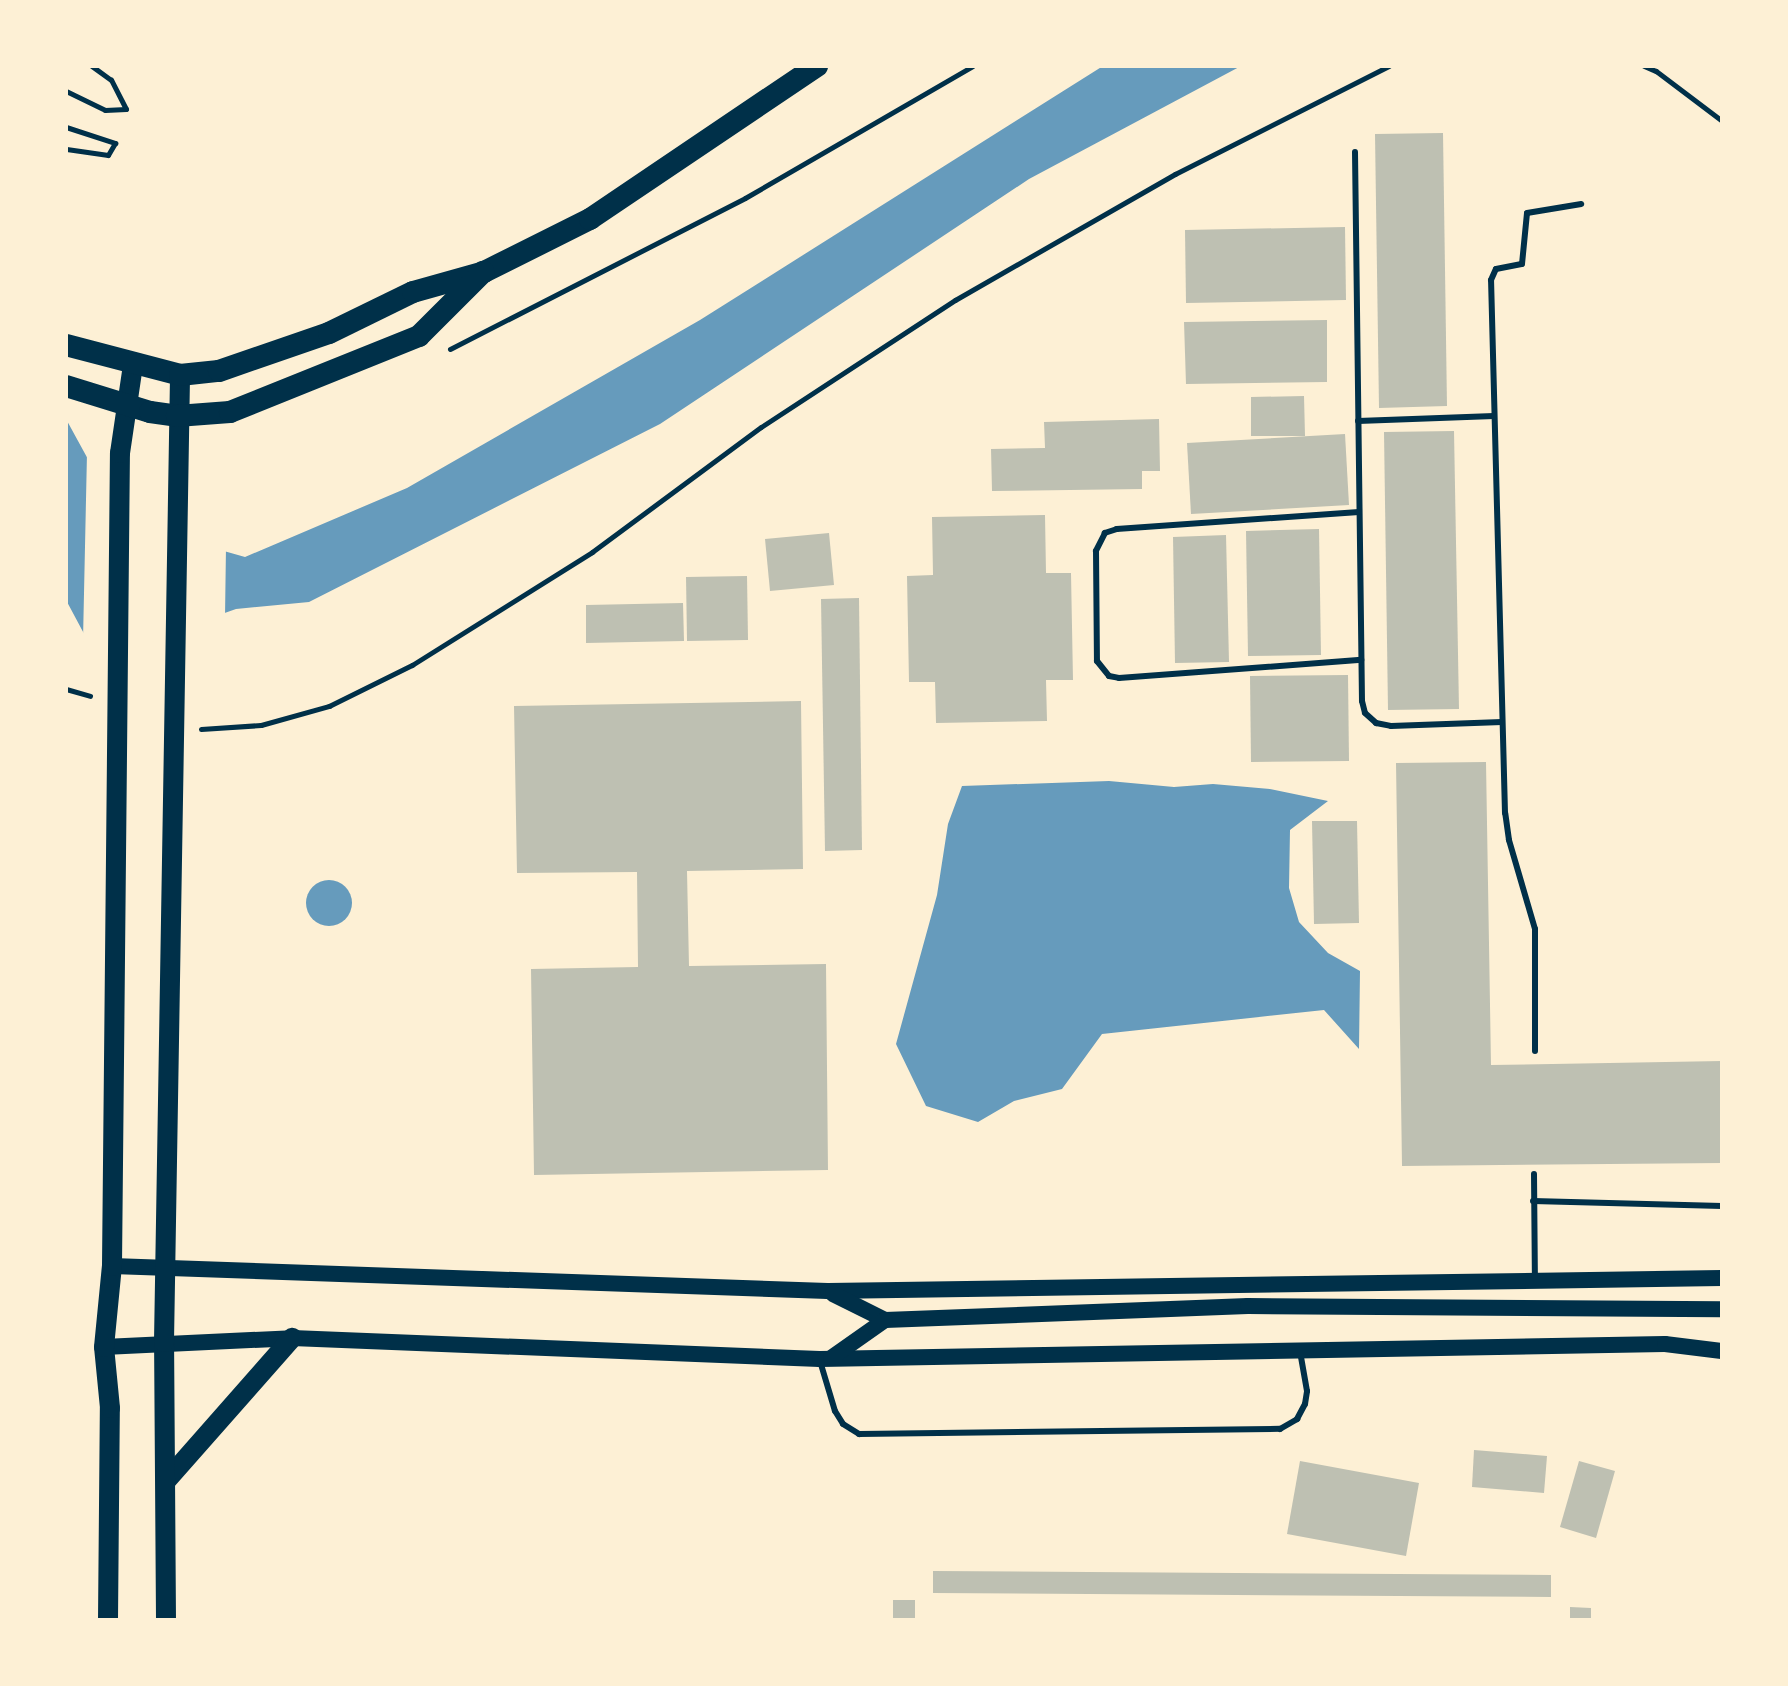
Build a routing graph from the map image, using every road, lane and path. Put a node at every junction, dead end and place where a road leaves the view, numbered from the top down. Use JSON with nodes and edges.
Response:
{"nodes":[{"id":1,"x":92,"y":66,"type":"edge"},
{"id":2,"x":817,"y":66,"type":"edge"},
{"id":3,"x":973,"y":66,"type":"edge"},
{"id":4,"x":1389,"y":66,"type":"edge"},
{"id":5,"x":1644,"y":66,"type":"edge"},
{"id":6,"x":66,"y":91,"type":"edge"},
{"id":7,"x":1722,"y":121,"type":"edge"},
{"id":8,"x":66,"y":127,"type":"edge"},
{"id":9,"x":66,"y":149,"type":"edge"},
{"id":10,"x":1355,"y":152,"type":"dead end"},
{"id":11,"x":1581,"y":204,"type":"dead end"},
{"id":12,"x":484,"y":272,"type":"junction"},
{"id":13,"x":66,"y":345,"type":"edge"},
{"id":14,"x":443,"y":353,"type":"dead end"},
{"id":15,"x":133,"y":365,"type":"junction"},
{"id":16,"x":180,"y":375,"type":"junction"},
{"id":17,"x":66,"y":386,"type":"edge"},
{"id":18,"x":126,"y":406,"type":"junction"},
{"id":19,"x":177,"y":416,"type":"junction"},
{"id":20,"x":1494,"y":416,"type":"junction"},
{"id":21,"x":1358,"y":421,"type":"junction"},
{"id":22,"x":1359,"y":512,"type":"junction"},
{"id":23,"x":1361,"y":660,"type":"junction"},
{"id":24,"x":1502,"y":722,"type":"junction"},
{"id":25,"x":172,"y":731,"type":"junction"},
{"id":26,"x":1535,"y":1051,"type":"dead end"},
{"id":27,"x":1534,"y":1174,"type":"dead end"},
{"id":28,"x":1533,"y":1201,"type":"junction"},
{"id":29,"x":1722,"y":1206,"type":"edge"},
{"id":30,"x":112,"y":1266,"type":"junction"},
{"id":31,"x":166,"y":1266,"type":"junction"},
{"id":32,"x":1722,"y":1278,"type":"edge"},
{"id":33,"x":1535,"y":1279,"type":"junction"},
{"id":34,"x":828,"y":1291,"type":"junction"},
{"id":35,"x":1722,"y":1309,"type":"edge"},
{"id":36,"x":885,"y":1320,"type":"junction"},
{"id":37,"x":292,"y":1338,"type":"junction"},
{"id":38,"x":164,"y":1342,"type":"junction"},
{"id":39,"x":104,"y":1347,"type":"junction"},
{"id":40,"x":1299,"y":1349,"type":"junction"},
{"id":41,"x":1722,"y":1351,"type":"edge"},
{"id":42,"x":825,"y":1359,"type":"junction"},
{"id":43,"x":166,"y":1481,"type":"junction"},
{"id":44,"x":108,"y":1620,"type":"edge"},
{"id":45,"x":166,"y":1620,"type":"edge"}],
"edges":[{"from":1,"to":6,"type":"path"},
{"from":2,"to":12,"type":"highway"},
{"from":3,"to":14,"type":"path"},
{"from":4,"to":25,"type":"path"},
{"from":5,"to":7,"type":"path"},
{"from":8,"to":9,"type":"path"},
{"from":10,"to":21,"type":"lane"},
{"from":11,"to":20,"type":"lane"},
{"from":12,"to":16,"type":"highway"},
{"from":12,"to":19,"type":"highway"},
{"from":13,"to":15,"type":"highway"},
{"from":15,"to":16,"type":"highway"},
{"from":15,"to":18,"type":"main road"},
{"from":16,"to":19,"type":"main road"},
{"from":17,"to":18,"type":"highway"},
{"from":18,"to":19,"type":"highway"},
{"from":18,"to":30,"type":"main road"},
{"from":19,"to":25,"type":"main road"},
{"from":20,"to":21,"type":"lane"},
{"from":20,"to":24,"type":"lane"},
{"from":21,"to":22,"type":"lane"},
{"from":22,"to":23,"type":"lane"},
{"from":22,"to":23,"type":"lane"},
{"from":23,"to":24,"type":"lane"},
{"from":24,"to":26,"type":"lane"},
{"from":25,"to":31,"type":"main road"},
{"from":27,"to":28,"type":"lane"},
{"from":28,"to":29,"type":"lane"},
{"from":28,"to":33,"type":"lane"},
{"from":30,"to":31,"type":"main road"},
{"from":30,"to":39,"type":"main road"},
{"from":31,"to":34,"type":"main road"},
{"from":31,"to":38,"type":"main road"},
{"from":32,"to":33,"type":"main road"},
{"from":33,"to":34,"type":"main road"},
{"from":34,"to":36,"type":"main road"},
{"from":35,"to":36,"type":"main road"},
{"from":36,"to":42,"type":"main road"},
{"from":37,"to":38,"type":"main road"},
{"from":37,"to":42,"type":"main road"},
{"from":37,"to":43,"type":"main road"},
{"from":38,"to":39,"type":"main road"},
{"from":38,"to":43,"type":"main road"},
{"from":39,"to":44,"type":"main road"},
{"from":40,"to":41,"type":"main road"},
{"from":40,"to":42,"type":"main road"},
{"from":40,"to":42,"type":"lane"},
{"from":43,"to":45,"type":"main road"}]}
